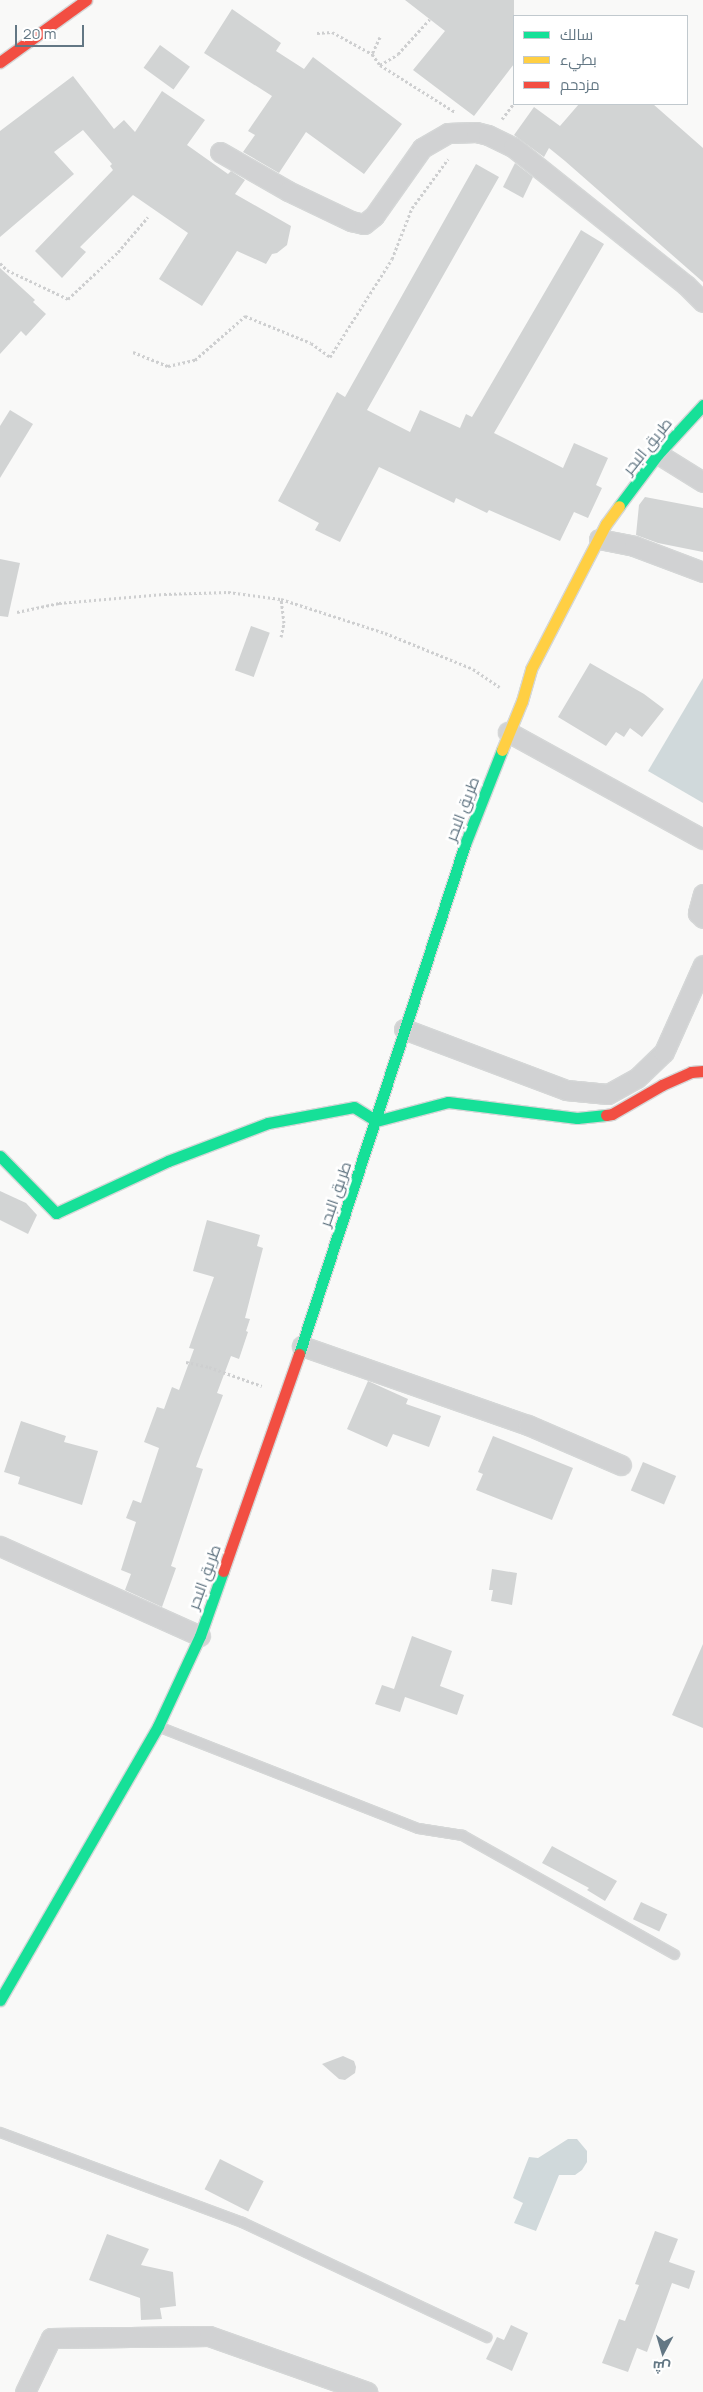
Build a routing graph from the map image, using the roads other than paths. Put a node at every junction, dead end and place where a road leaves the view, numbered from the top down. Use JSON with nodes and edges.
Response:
{"nodes":[{"id":1,"x":86,"y":0,"type":"edge"},
{"id":2,"x":0,"y":62,"type":"edge"},
{"id":3,"x":220,"y":152,"type":"dead end"},
{"id":4,"x":703,"y":302,"type":"edge"},
{"id":5,"x":703,"y":405,"type":"edge"},
{"id":6,"x":658,"y":454,"type":"junction"},
{"id":7,"x":703,"y":482,"type":"edge"},
{"id":8,"x":599,"y":539,"type":"junction"},
{"id":9,"x":703,"y":572,"type":"edge"},
{"id":10,"x":508,"y":732,"type":"junction"},
{"id":11,"x":703,"y":839,"type":"edge"},
{"id":12,"x":703,"y":894,"type":"edge"},
{"id":13,"x":703,"y":918,"type":"edge"},
{"id":14,"x":703,"y":965,"type":"edge"},
{"id":15,"x":404,"y":1029,"type":"junction"},
{"id":16,"x":703,"y":1071,"type":"edge"},
{"id":17,"x":376,"y":1121,"type":"junction"},
{"id":18,"x":0,"y":1156,"type":"edge"},
{"id":19,"x":302,"y":1346,"type":"junction"},
{"id":20,"x":622,"y":1465,"type":"dead end"},
{"id":21,"x":0,"y":1546,"type":"edge"},
{"id":22,"x":200,"y":1636,"type":"junction"},
{"id":23,"x":158,"y":1726,"type":"junction"},
{"id":24,"x":674,"y":1954,"type":"dead end"},
{"id":25,"x":0,"y":2000,"type":"edge"},
{"id":26,"x":0,"y":2132,"type":"edge"},
{"id":27,"x":486,"y":2337,"type":"dead end"},
{"id":28,"x":25,"y":2392,"type":"edge"},
{"id":29,"x":367,"y":2392,"type":"edge"}],
"edges":[{"from":1,"to":2,"type":"main road"},
{"from":3,"to":4,"type":"street"},
{"from":5,"to":6,"type":"main road","name":"طريق البحر"},
{"from":6,"to":7,"type":"street"},
{"from":6,"to":8,"type":"main road","name":"طريق البحر"},
{"from":8,"to":9,"type":"street"},
{"from":8,"to":10,"type":"main road","name":"طريق البحر"},
{"from":10,"to":11,"type":"street"},
{"from":10,"to":15,"type":"main road","name":"طريق البحر"},
{"from":12,"to":13,"type":"street"},
{"from":14,"to":15,"type":"street"},
{"from":15,"to":17,"type":"main road","name":"طريق البحر"},
{"from":16,"to":17,"type":"main road"},
{"from":17,"to":18,"type":"main road"},
{"from":17,"to":19,"type":"main road","name":"طريق البحر"},
{"from":19,"to":20,"type":"street"},
{"from":19,"to":22,"type":"main road","name":"طريق البحر"},
{"from":21,"to":22,"type":"street"},
{"from":22,"to":23,"type":"main road","name":"طريق البحر"},
{"from":23,"to":24,"type":"lane"},
{"from":23,"to":25,"type":"main road","name":"طريق البحر"},
{"from":26,"to":27,"type":"lane"},
{"from":28,"to":29,"type":"street"}]}
